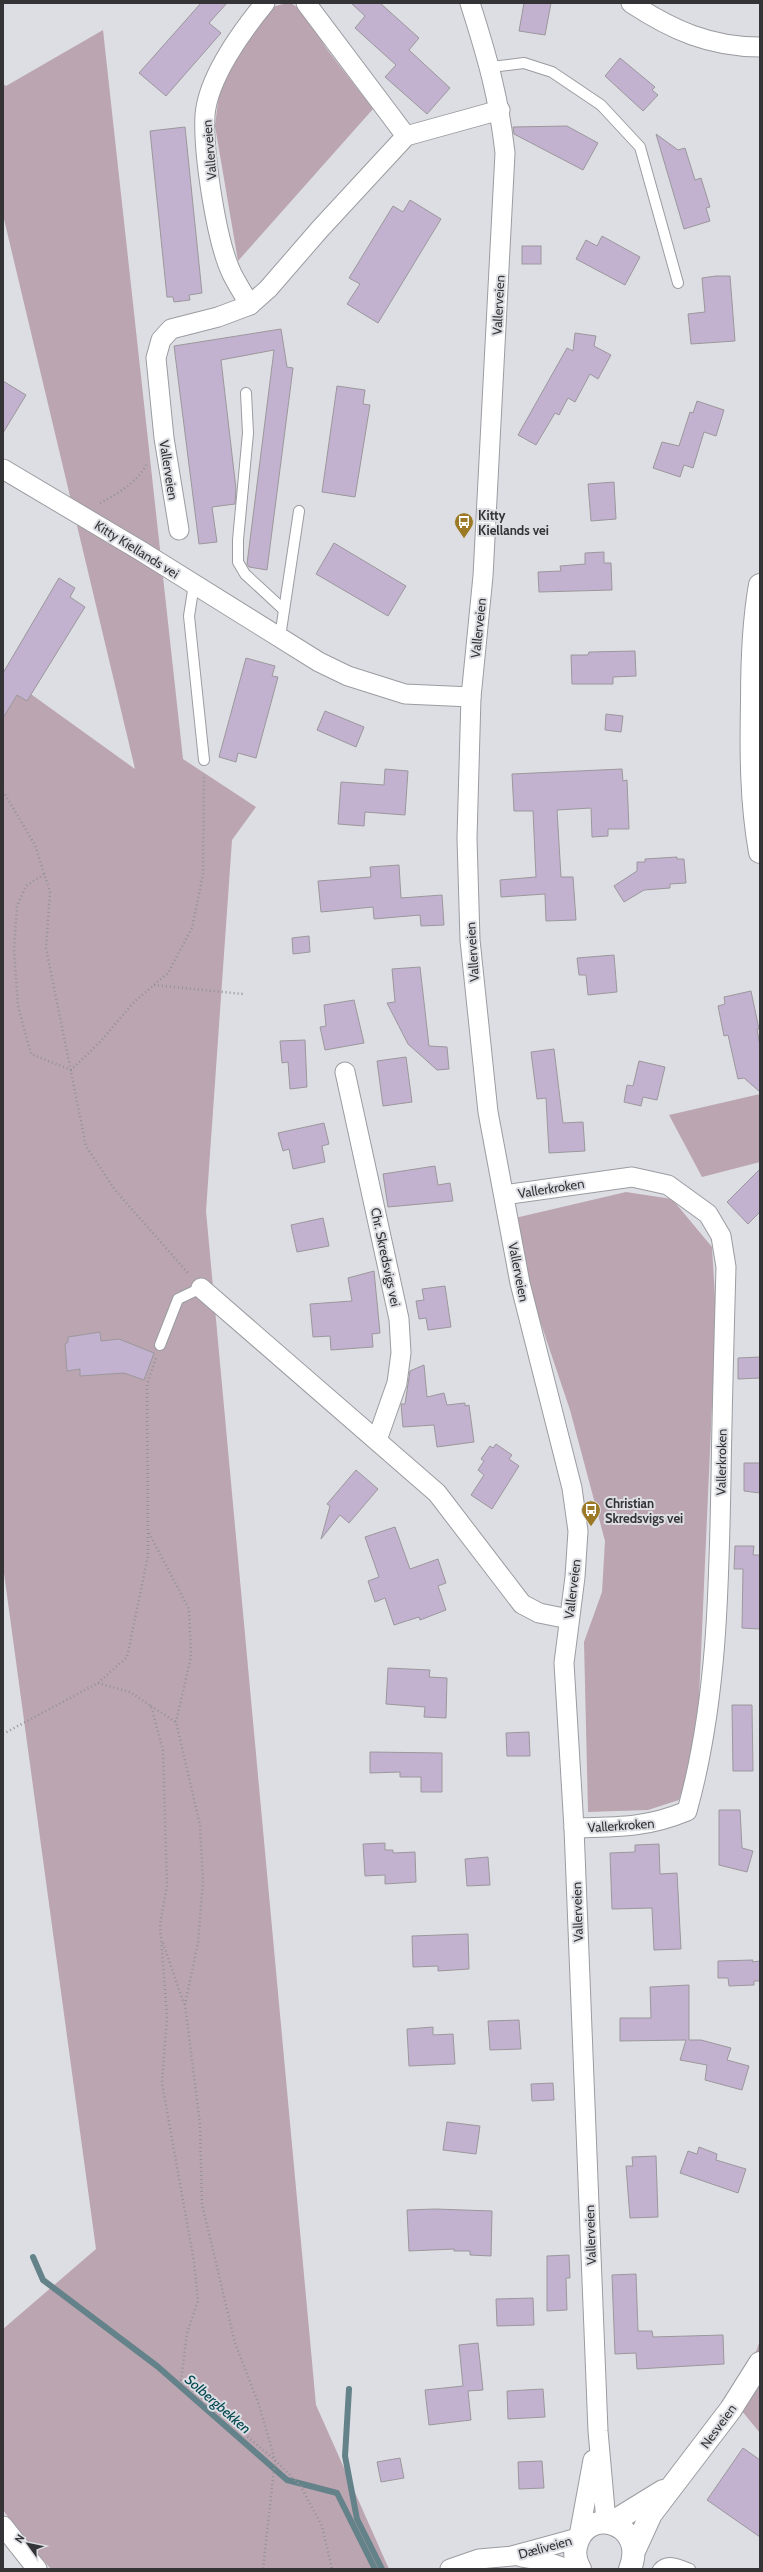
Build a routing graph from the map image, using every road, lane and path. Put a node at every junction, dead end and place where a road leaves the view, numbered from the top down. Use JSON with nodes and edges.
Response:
{"nodes":[{"id":1,"x":265,"y":3,"type":"edge"},
{"id":2,"x":306,"y":3,"type":"edge"},
{"id":3,"x":470,"y":3,"type":"edge"},
{"id":4,"x":631,"y":3,"type":"edge"},
{"id":5,"x":760,"y":47,"type":"edge"},
{"id":6,"x":491,"y":67,"type":"junction"},
{"id":7,"x":500,"y":110,"type":"junction"},
{"id":8,"x":406,"y":136,"type":"junction"},
{"id":9,"x":678,"y":283,"type":"dead end"},
{"id":10,"x":250,"y":305,"type":"junction"},
{"id":11,"x":246,"y":393,"type":"dead end"},
{"id":12,"x":164,"y":438,"type":"junction"},
{"id":13,"x":3,"y":468,"type":"edge"},
{"id":14,"x":299,"y":510,"type":"dead end"},
{"id":15,"x":78,"y":513,"type":"junction"},
{"id":16,"x":178,"y":530,"type":"dead end"},
{"id":17,"x":194,"y":584,"type":"junction"},
{"id":18,"x":760,"y":585,"type":"edge"},
{"id":19,"x":284,"y":610,"type":"junction"},
{"id":20,"x":280,"y":637,"type":"junction"},
{"id":21,"x":471,"y":697,"type":"junction"},
{"id":22,"x":204,"y":760,"type":"joint"},
{"id":23,"x":3,"y":791,"type":"edge"},
{"id":24,"x":760,"y":852,"type":"edge"},
{"id":25,"x":44,"y":874,"type":"junction"},
{"id":26,"x":153,"y":985,"type":"junction"},
{"id":27,"x":243,"y":994,"type":"dead end"},
{"id":28,"x":71,"y":1070,"type":"junction"},
{"id":29,"x":345,"y":1072,"type":"dead end"},
{"id":30,"x":504,"y":1195,"type":"junction"},
{"id":31,"x":201,"y":1288,"type":"junction"},
{"id":32,"x":160,"y":1344,"type":"joint"},
{"id":33,"x":377,"y":1440,"type":"junction"},
{"id":34,"x":148,"y":1531,"type":"junction"},
{"id":35,"x":569,"y":1619,"type":"junction"},
{"id":36,"x":98,"y":1683,"type":"junction"},
{"id":37,"x":151,"y":1706,"type":"junction"},
{"id":38,"x":176,"y":1722,"type":"junction"},
{"id":39,"x":3,"y":1734,"type":"edge"},
{"id":40,"x":574,"y":1828,"type":"junction"},
{"id":41,"x":161,"y":1940,"type":"junction"},
{"id":42,"x":185,"y":2004,"type":"junction"},
{"id":43,"x":760,"y":2363,"type":"edge"},
{"id":44,"x":598,"y":2431,"type":"junction"},
{"id":45,"x":275,"y":2460,"type":"junction"},
{"id":46,"x":670,"y":2486,"type":"junction"},
{"id":47,"x":610,"y":2523,"type":"junction"},
{"id":48,"x":3,"y":2526,"type":"edge"},
{"id":49,"x":579,"y":2537,"type":"junction"},
{"id":50,"x":512,"y":2556,"type":"junction"},
{"id":51,"x":632,"y":2559,"type":"edge"},
{"id":52,"x":37,"y":2569,"type":"edge"},
{"id":53,"x":263,"y":2569,"type":"edge"},
{"id":54,"x":332,"y":2569,"type":"edge"},
{"id":55,"x":450,"y":2569,"type":"edge"},
{"id":56,"x":568,"y":2569,"type":"edge"},
{"id":57,"x":580,"y":2569,"type":"edge"},
{"id":58,"x":658,"y":2569,"type":"edge"},
{"id":59,"x":690,"y":2569,"type":"edge"}],
"edges":[{"from":1,"to":10,"type":"street","name":"Vallerveien"},
{"from":2,"to":8,"type":"street"},
{"from":3,"to":6,"type":"street","name":"Vallerveien"},
{"from":4,"to":5,"type":"street"},
{"from":6,"to":7,"type":"street","name":"Vallerveien"},
{"from":6,"to":9,"type":"lane"},
{"from":7,"to":8,"type":"street"},
{"from":7,"to":21,"type":"street","name":"Vallerveien"},
{"from":8,"to":10,"type":"street","name":"Vallerveien"},
{"from":10,"to":12,"type":"street","name":"Vallerveien"},
{"from":11,"to":19,"type":"lane"},
{"from":12,"to":15,"type":"path"},
{"from":12,"to":16,"type":"street","name":"Vallerveien"},
{"from":13,"to":15,"type":"street","name":"Kitty Kiellands vei"},
{"from":14,"to":19,"type":"lane"},
{"from":15,"to":17,"type":"street","name":"Kitty Kiellands vei"},
{"from":17,"to":20,"type":"street","name":"Kitty Kiellands vei"},
{"from":17,"to":22,"type":"lane"},
{"from":18,"to":24,"type":"street"},
{"from":19,"to":20,"type":"lane"},
{"from":20,"to":21,"type":"street","name":"Kitty Kiellands vei"},
{"from":21,"to":30,"type":"street","name":"Vallerveien"},
{"from":22,"to":26,"type":"path"},
{"from":23,"to":25,"type":"path"},
{"from":25,"to":28,"type":"path"},
{"from":25,"to":28,"type":"path"},
{"from":26,"to":27,"type":"path"},
{"from":26,"to":28,"type":"path"},
{"from":28,"to":31,"type":"path"},
{"from":29,"to":33,"type":"street","name":"Chr. Skredsvigs vei"},
{"from":30,"to":35,"type":"street","name":"Vallerveien"},
{"from":30,"to":40,"type":"street","name":"Vallerkroken"},
{"from":31,"to":32,"type":"lane"},
{"from":31,"to":33,"type":"street"},
{"from":32,"to":34,"type":"path"},
{"from":33,"to":35,"type":"street"},
{"from":34,"to":36,"type":"path"},
{"from":34,"to":38,"type":"path"},
{"from":35,"to":40,"type":"street","name":"Vallerveien"},
{"from":36,"to":37,"type":"path"},
{"from":36,"to":39,"type":"path"},
{"from":37,"to":38,"type":"path"},
{"from":37,"to":41,"type":"path"},
{"from":38,"to":42,"type":"path"},
{"from":40,"to":44,"type":"street","name":"Vallerveien"},
{"from":41,"to":42,"type":"path"},
{"from":41,"to":45,"type":"path"},
{"from":42,"to":45,"type":"path"},
{"from":43,"to":46,"type":"street","name":"Nesveien"},
{"from":44,"to":47,"type":"street","name":"Vallerveien"},
{"from":44,"to":49,"type":"street","name":"Vallerveien"},
{"from":45,"to":53,"type":"path"},
{"from":45,"to":54,"type":"path"},
{"from":46,"to":47,"type":"street","name":"Nesveien"},
{"from":46,"to":51,"type":"street","name":"Nesveien"},
{"from":47,"to":49,"type":"street"},
{"from":47,"to":51,"type":"street"},
{"from":48,"to":52,"type":"street"},
{"from":49,"to":50,"type":"street","name":"Dæliveien"},
{"from":49,"to":57,"type":"street"},
{"from":50,"to":55,"type":"street","name":"Dæliveien"},
{"from":50,"to":56,"type":"street","name":"Dæliveien"},
{"from":58,"to":59,"type":"lane"}]}
